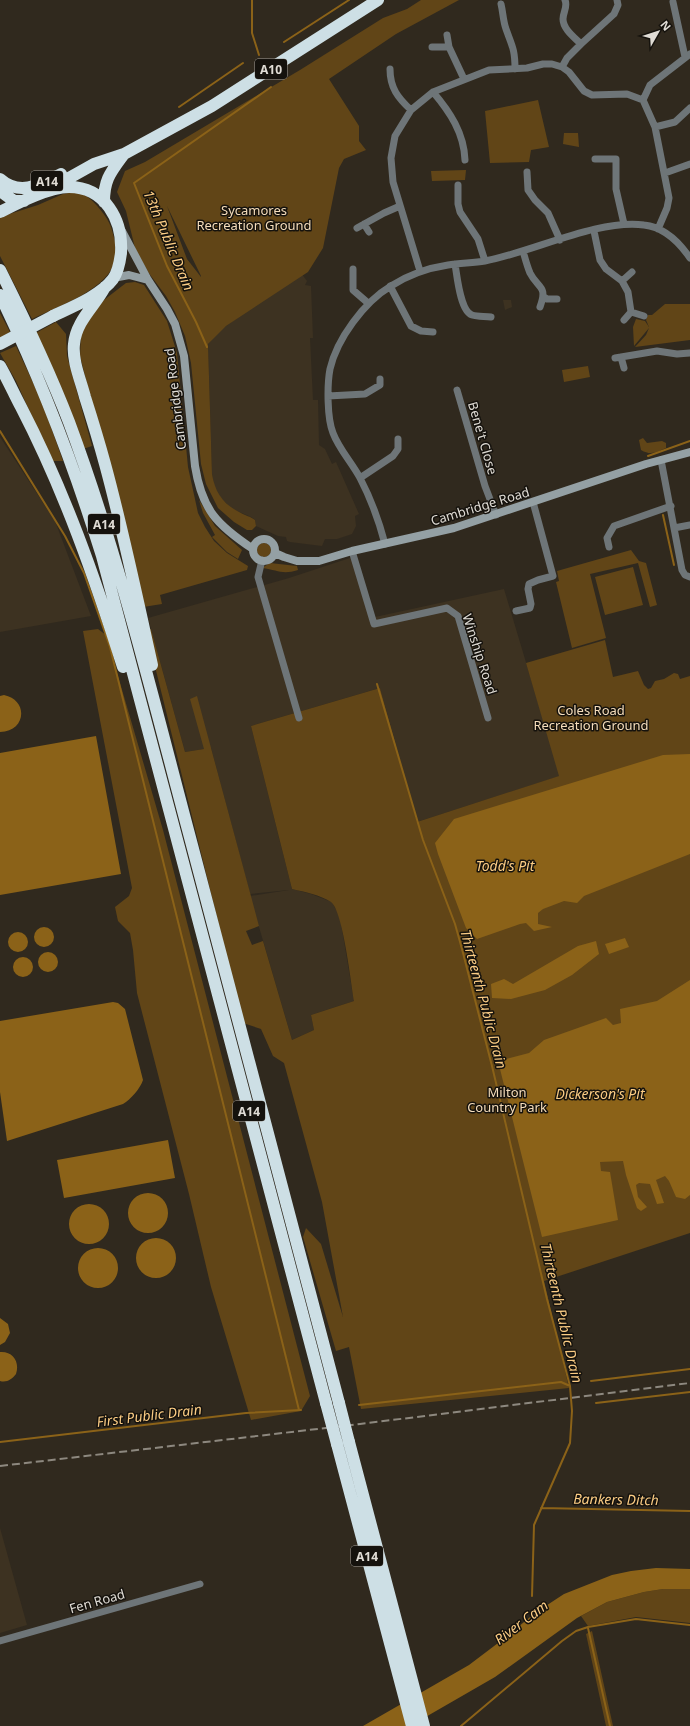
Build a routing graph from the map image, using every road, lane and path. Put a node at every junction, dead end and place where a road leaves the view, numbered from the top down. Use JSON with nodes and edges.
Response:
{"nodes":[{"id":1,"x":378,"y":0,"type":"edge"},
{"id":2,"x":565,"y":0,"type":"edge"},
{"id":3,"x":617,"y":0,"type":"edge"},
{"id":4,"x":673,"y":2,"type":"dead end"},
{"id":5,"x":502,"y":4,"type":"dead end"},
{"id":6,"x":447,"y":35,"type":"dead end"},
{"id":7,"x":581,"y":44,"type":"junction"},
{"id":8,"x":432,"y":47,"type":"dead end"},
{"id":9,"x":449,"y":47,"type":"junction"},
{"id":10,"x":688,"y":55,"type":"edge"},
{"id":11,"x":562,"y":67,"type":"junction"},
{"id":12,"x":514,"y":68,"type":"junction"},
{"id":13,"x":390,"y":69,"type":"dead end"},
{"id":14,"x":464,"y":79,"type":"junction"},
{"id":15,"x":433,"y":92,"type":"junction"},
{"id":16,"x":643,"y":100,"type":"junction"},
{"id":17,"x":690,"y":108,"type":"edge"},
{"id":18,"x":411,"y":110,"type":"junction"},
{"id":19,"x":655,"y":127,"type":"junction"},
{"id":20,"x":124,"y":154,"type":"junction"},
{"id":21,"x":595,"y":159,"type":"dead end"},
{"id":22,"x":465,"y":160,"type":"dead end"},
{"id":23,"x":94,"y":164,"type":"junction"},
{"id":24,"x":690,"y":164,"type":"edge"},
{"id":25,"x":527,"y":172,"type":"dead end"},
{"id":26,"x":665,"y":173,"type":"junction"},
{"id":27,"x":0,"y":179,"type":"edge"},
{"id":28,"x":527,"y":183,"type":"junction"},
{"id":29,"x":519,"y":184,"type":"dead end"},
{"id":30,"x":458,"y":185,"type":"dead end"},
{"id":31,"x":0,"y":191,"type":"edge"},
{"id":32,"x":44,"y":192,"type":"junction"},
{"id":33,"x":25,"y":201,"type":"junction"},
{"id":34,"x":104,"y":202,"type":"junction"},
{"id":35,"x":400,"y":206,"type":"junction"},
{"id":36,"x":0,"y":212,"type":"edge"},
{"id":37,"x":118,"y":222,"type":"junction"},
{"id":38,"x":364,"y":224,"type":"junction"},
{"id":39,"x":624,"y":224,"type":"junction"},
{"id":40,"x":357,"y":228,"type":"dead end"},
{"id":41,"x":658,"y":229,"type":"junction"},
{"id":42,"x":594,"y":231,"type":"junction"},
{"id":43,"x":369,"y":232,"type":"dead end"},
{"id":44,"x":560,"y":240,"type":"junction"},
{"id":45,"x":523,"y":251,"type":"junction"},
{"id":46,"x":690,"y":258,"type":"edge"},
{"id":47,"x":485,"y":261,"type":"junction"},
{"id":48,"x":455,"y":264,"type":"junction"},
{"id":49,"x":0,"y":270,"type":"edge"},
{"id":50,"x":353,"y":270,"type":"dead end"},
{"id":51,"x":420,"y":271,"type":"junction"},
{"id":52,"x":632,"y":272,"type":"dead end"},
{"id":53,"x":148,"y":280,"type":"junction"},
{"id":54,"x":622,"y":281,"type":"junction"},
{"id":55,"x":109,"y":282,"type":"junction"},
{"id":56,"x":390,"y":286,"type":"junction"},
{"id":57,"x":0,"y":295,"type":"edge"},
{"id":58,"x":544,"y":297,"type":"junction"},
{"id":59,"x":557,"y":299,"type":"dead end"},
{"id":60,"x":368,"y":303,"type":"junction"},
{"id":61,"x":540,"y":307,"type":"dead end"},
{"id":62,"x":631,"y":312,"type":"junction"},
{"id":63,"x":644,"y":316,"type":"dead end"},
{"id":64,"x":491,"y":317,"type":"dead end"},
{"id":65,"x":624,"y":320,"type":"dead end"},
{"id":66,"x":433,"y":332,"type":"dead end"},
{"id":67,"x":0,"y":344,"type":"edge"},
{"id":68,"x":690,"y":353,"type":"edge"},
{"id":69,"x":0,"y":366,"type":"edge"},
{"id":70,"x":624,"y":368,"type":"dead end"},
{"id":71,"x":380,"y":379,"type":"dead end"},
{"id":72,"x":457,"y":390,"type":"dead end"},
{"id":73,"x":328,"y":396,"type":"junction"},
{"id":74,"x":398,"y":439,"type":"dead end"},
{"id":75,"x":690,"y":452,"type":"edge"},
{"id":76,"x":661,"y":460,"type":"junction"},
{"id":77,"x":360,"y":478,"type":"junction"},
{"id":78,"x":533,"y":502,"type":"junction"},
{"id":79,"x":671,"y":506,"type":"junction"},
{"id":80,"x":496,"y":516,"type":"junction"},
{"id":81,"x":690,"y":525,"type":"edge"},
{"id":82,"x":674,"y":528,"type":"junction"},
{"id":83,"x":385,"y":544,"type":"junction"},
{"id":84,"x":609,"y":547,"type":"dead end"},
{"id":85,"x":253,"y":549,"type":"junction"},
{"id":86,"x":352,"y":551,"type":"junction"},
{"id":87,"x":275,"y":552,"type":"junction"},
{"id":88,"x":262,"y":560,"type":"junction"},
{"id":89,"x":690,"y":577,"type":"edge"},
{"id":90,"x":516,"y":611,"type":"dead end"},
{"id":91,"x":143,"y":712,"type":"junction"},
{"id":92,"x":299,"y":718,"type":"dead end"},
{"id":93,"x":488,"y":718,"type":"dead end"},
{"id":94,"x":165,"y":746,"type":"junction"},
{"id":95,"x":343,"y":1443,"type":"junction"},
{"id":96,"x":200,"y":1584,"type":"dead end"},
{"id":97,"x":0,"y":1641,"type":"edge"},
{"id":98,"x":412,"y":1726,"type":"edge"},
{"id":99,"x":424,"y":1726,"type":"edge"}],
"edges":[{"from":1,"to":20,"type":"highway","number":"A10"},
{"from":2,"to":7,"type":"street"},
{"from":3,"to":7,"type":"street"},
{"from":4,"to":10,"type":"street"},
{"from":5,"to":12,"type":"street"},
{"from":6,"to":9,"type":"street"},
{"from":7,"to":11,"type":"street"},
{"from":8,"to":9,"type":"street"},
{"from":9,"to":14,"type":"street"},
{"from":10,"to":16,"type":"street"},
{"from":11,"to":12,"type":"street"},
{"from":11,"to":16,"type":"street"},
{"from":12,"to":14,"type":"street"},
{"from":13,"to":18,"type":"street"},
{"from":14,"to":15,"type":"street"},
{"from":15,"to":18,"type":"street"},
{"from":15,"to":22,"type":"street"},
{"from":16,"to":19,"type":"street"},
{"from":17,"to":19,"type":"street"},
{"from":18,"to":35,"type":"street"},
{"from":19,"to":26,"type":"street"},
{"from":20,"to":23,"type":"highway","number":"A10"},
{"from":20,"to":34,"type":"highway","number":"A10"},
{"from":21,"to":39,"type":"street"},
{"from":23,"to":27,"type":"highway","number":"A14"},
{"from":23,"to":32,"type":"highway","number":"A10"},
{"from":24,"to":26,"type":"street"},
{"from":25,"to":28,"type":"street"},
{"from":26,"to":41,"type":"street"},
{"from":28,"to":29,"type":"street"},
{"from":28,"to":44,"type":"street"},
{"from":30,"to":47,"type":"street"},
{"from":31,"to":33,"type":"highway","number":"A14"},
{"from":32,"to":33,"type":"highway"},
{"from":32,"to":34,"type":"highway"},
{"from":33,"to":36,"type":"highway"},
{"from":34,"to":37,"type":"highway"},
{"from":35,"to":38,"type":"street"},
{"from":35,"to":51,"type":"street"},
{"from":37,"to":53,"type":"street","name":"Cambridge Road"},
{"from":37,"to":55,"type":"highway"},
{"from":38,"to":40,"type":"street"},
{"from":38,"to":43,"type":"street"},
{"from":39,"to":41,"type":"street"},
{"from":39,"to":42,"type":"street"},
{"from":41,"to":46,"type":"street"},
{"from":42,"to":44,"type":"street"},
{"from":42,"to":54,"type":"street"},
{"from":44,"to":45,"type":"street"},
{"from":45,"to":47,"type":"street"},
{"from":45,"to":58,"type":"street"},
{"from":47,"to":48,"type":"street"},
{"from":48,"to":51,"type":"street"},
{"from":48,"to":64,"type":"street"},
{"from":49,"to":94,"type":"highway","number":"A14"},
{"from":50,"to":60,"type":"street"},
{"from":51,"to":56,"type":"street"},
{"from":52,"to":54,"type":"street"},
{"from":53,"to":55,"type":"street"},
{"from":53,"to":85,"type":"street","name":"Cambridge Road"},
{"from":54,"to":62,"type":"street"},
{"from":55,"to":67,"type":"highway","bridge":true},
{"from":55,"to":94,"type":"highway","number":"A14"},
{"from":56,"to":60,"type":"street"},
{"from":56,"to":66,"type":"street"},
{"from":57,"to":91,"type":"highway","number":"A14"},
{"from":58,"to":59,"type":"street"},
{"from":58,"to":61,"type":"street"},
{"from":60,"to":73,"type":"street"},
{"from":62,"to":63,"type":"street"},
{"from":62,"to":65,"type":"street"},
{"from":68,"to":70,"type":"street"},
{"from":69,"to":91,"type":"highway","number":"A14"},
{"from":71,"to":73,"type":"street"},
{"from":72,"to":80,"type":"street","name":"Bene't Close"},
{"from":73,"to":77,"type":"street"},
{"from":74,"to":77,"type":"street"},
{"from":75,"to":76,"type":"street","name":"Cambridge Road"},
{"from":76,"to":78,"type":"street","name":"Cambridge Road"},
{"from":76,"to":79,"type":"street"},
{"from":77,"to":83,"type":"street"},
{"from":78,"to":80,"type":"street","name":"Cambridge Road"},
{"from":78,"to":90,"type":"street"},
{"from":79,"to":82,"type":"street"},
{"from":79,"to":84,"type":"street"},
{"from":80,"to":83,"type":"street","name":"Cambridge Road"},
{"from":81,"to":82,"type":"street"},
{"from":82,"to":89,"type":"street"},
{"from":83,"to":86,"type":"street","name":"Cambridge Road"},
{"from":85,"to":87,"type":"street"},
{"from":85,"to":88,"type":"street"},
{"from":86,"to":87,"type":"street","name":"Cambridge Road"},
{"from":86,"to":93,"type":"street","name":"Winship Road"},
{"from":87,"to":88,"type":"street"},
{"from":88,"to":92,"type":"street"},
{"from":91,"to":95,"type":"highway","number":"A14","bridge":true},
{"from":94,"to":95,"type":"highway","number":"A14","bridge":true},
{"from":95,"to":98,"type":"highway","number":"A14"},
{"from":95,"to":99,"type":"highway","number":"A14"},
{"from":96,"to":97,"type":"street","name":"Fen Road"}]}
